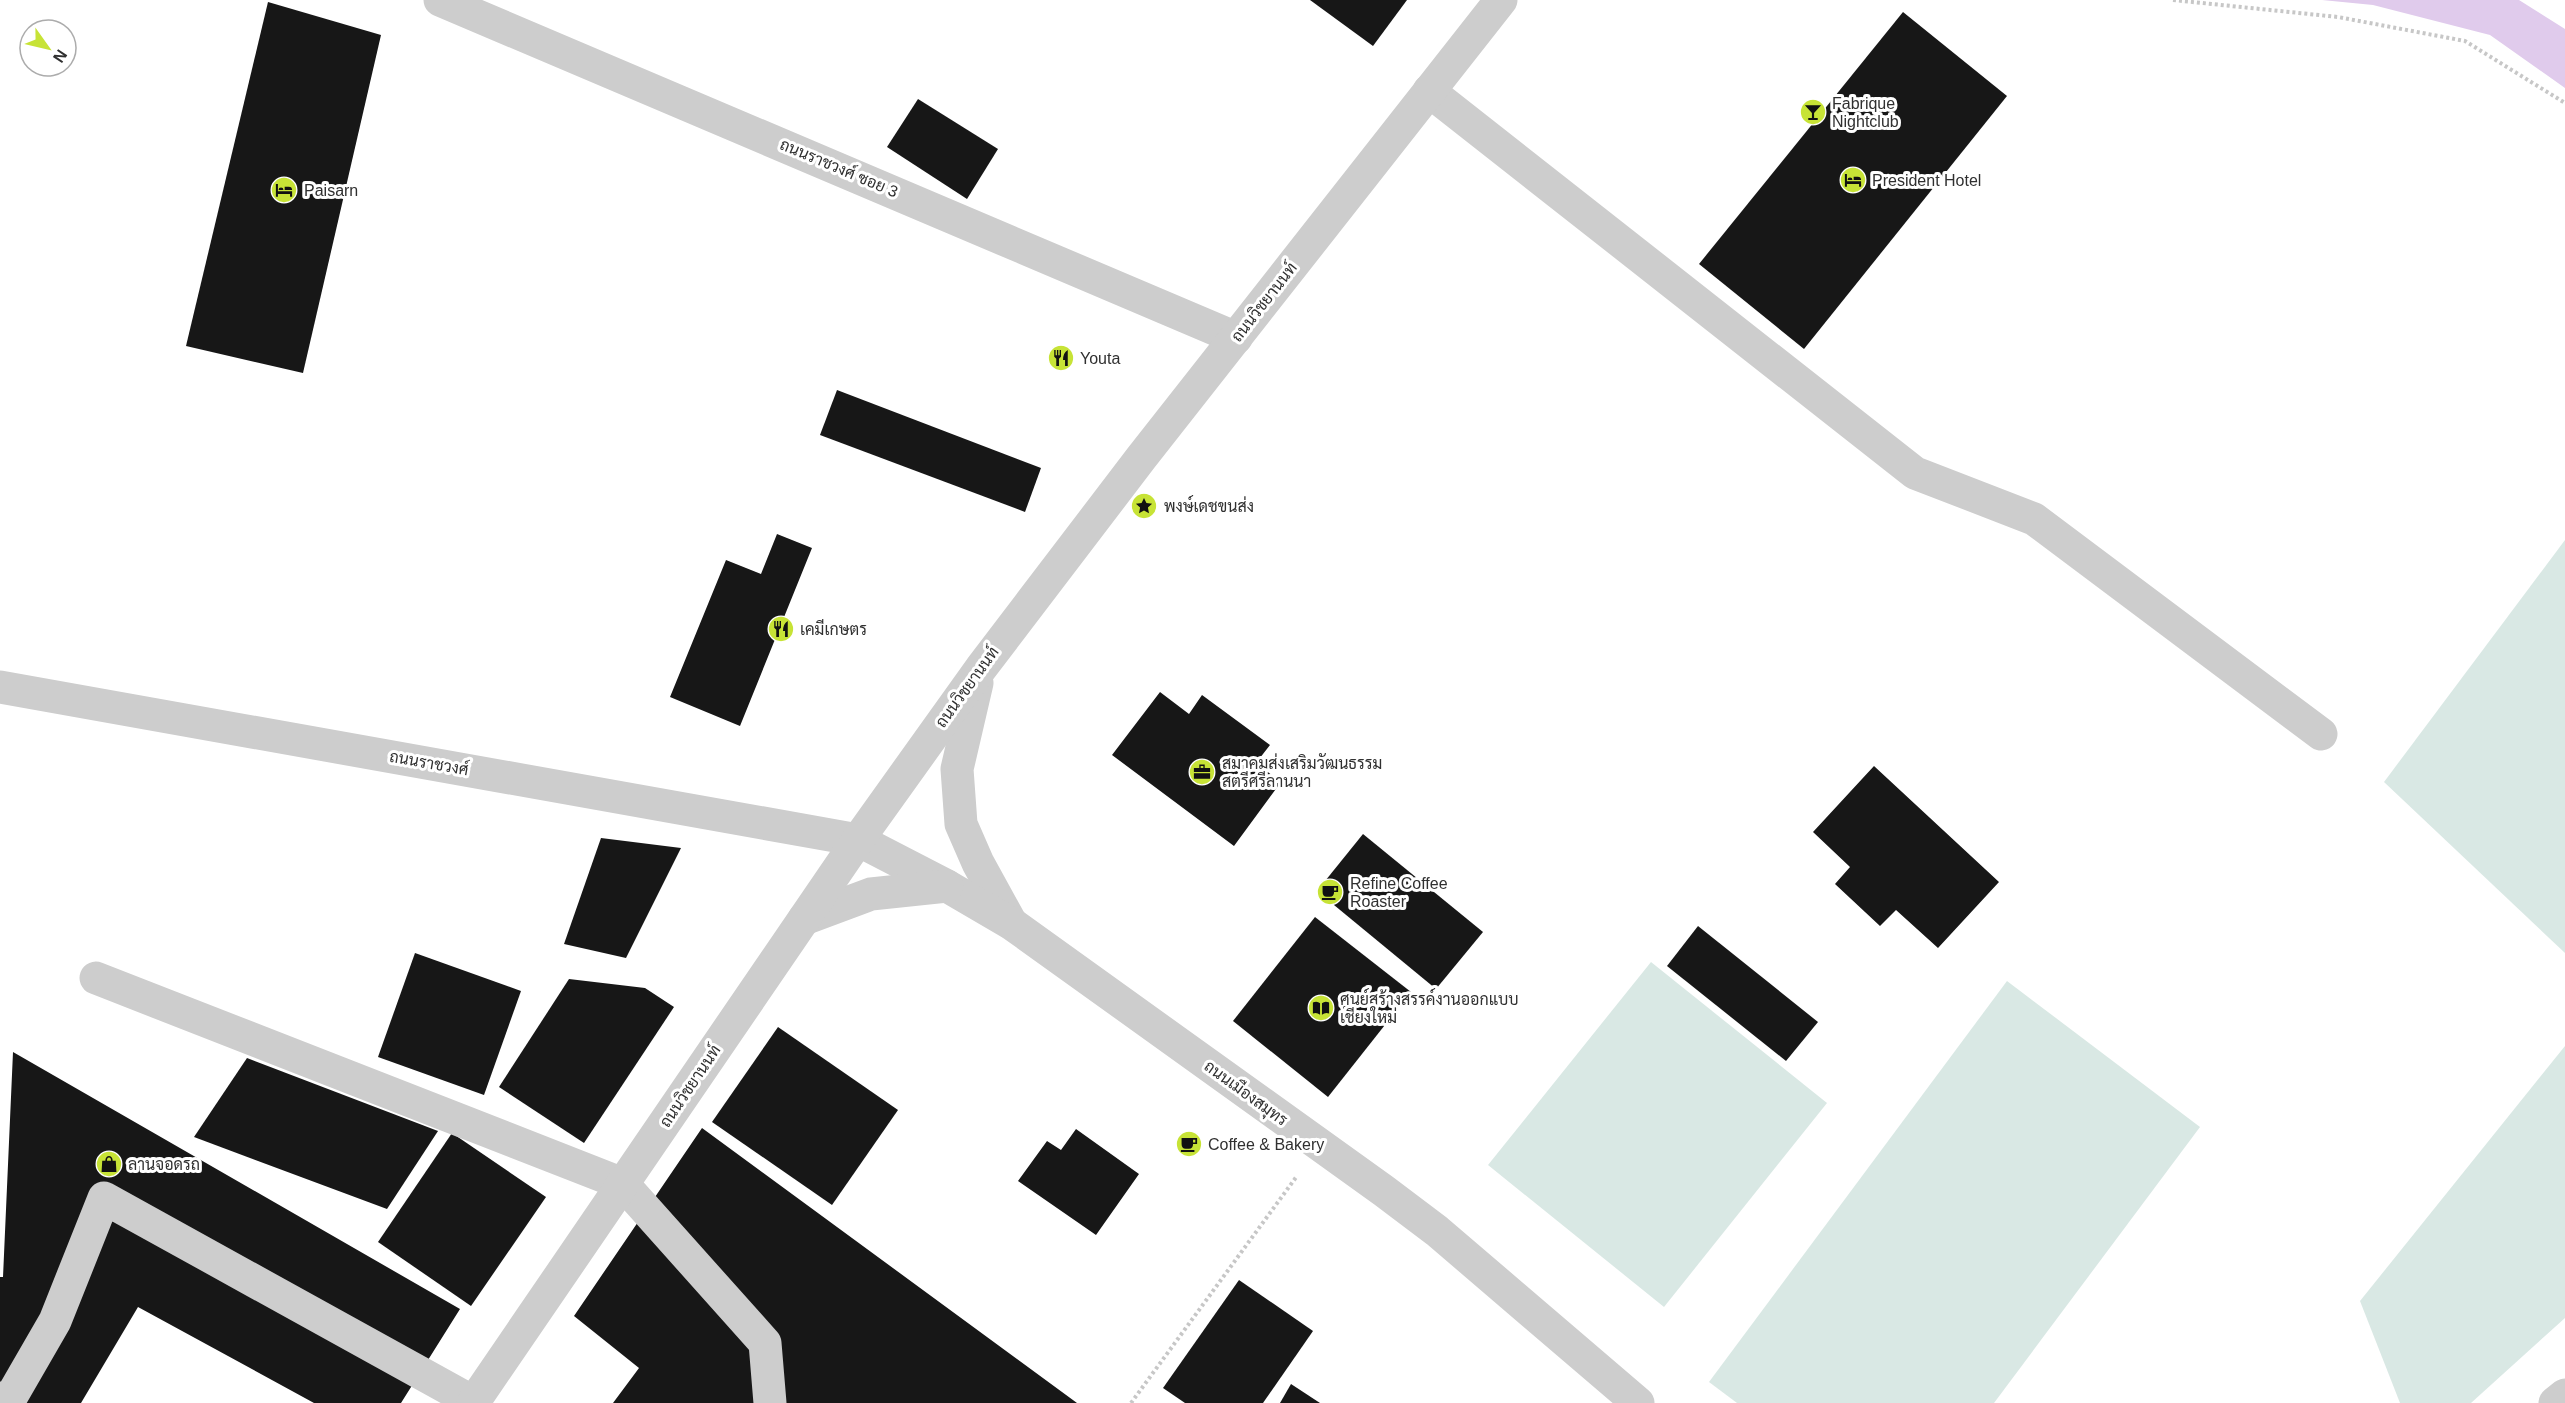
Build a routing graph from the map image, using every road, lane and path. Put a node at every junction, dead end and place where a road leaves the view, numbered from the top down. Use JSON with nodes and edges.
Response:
{"nodes":[{"id":1,"x":440,"y":0,"type":"edge"},
{"id":2,"x":1501,"y":0,"type":"edge"},
{"id":3,"x":2173,"y":0,"type":"edge"},
{"id":4,"x":1429,"y":91,"type":"junction"},
{"id":5,"x":2565,"y":103,"type":"edge"},
{"id":6,"x":1236,"y":338,"type":"junction"},
{"id":7,"x":981,"y":668,"type":"junction"},
{"id":8,"x":0,"y":687,"type":"edge"},
{"id":9,"x":2321,"y":734,"type":"dead end"},
{"id":10,"x":858,"y":840,"type":"junction"},
{"id":11,"x":947,"y":886,"type":"junction"},
{"id":12,"x":804,"y":919,"type":"junction"},
{"id":13,"x":1012,"y":924,"type":"junction"},
{"id":14,"x":96,"y":978,"type":"dead end"},
{"id":15,"x":1319,"y":1145,"type":"junction"},
{"id":16,"x":623,"y":1184,"type":"junction"},
{"id":17,"x":2565,"y":1395,"type":"edge"},
{"id":18,"x":5,"y":1398,"type":"edge"},
{"id":19,"x":473,"y":1402,"type":"edge"},
{"id":20,"x":770,"y":1403,"type":"edge"},
{"id":21,"x":1131,"y":1403,"type":"edge"},
{"id":22,"x":1638,"y":1403,"type":"edge"},
{"id":23,"x":2555,"y":1403,"type":"edge"}],
"edges":[{"from":1,"to":6,"type":"street","name":"ถนนราชวงศ์ ซอย 3"},
{"from":2,"to":4,"type":"street","name":"ถนนวิชยานนท์"},
{"from":3,"to":5,"type":"path"},
{"from":4,"to":6,"type":"street","name":"ถนนวิชยานนท์"},
{"from":4,"to":9,"type":"street"},
{"from":6,"to":7,"type":"street","name":"ถนนวิชยานนท์"},
{"from":7,"to":10,"type":"street","name":"ถนนวิชยานนท์"},
{"from":7,"to":13,"type":"street"},
{"from":8,"to":10,"type":"street","name":"ถนนราชวงศ์"},
{"from":10,"to":11,"type":"street","name":"ถนนเมืองสมุทร"},
{"from":10,"to":12,"type":"street","name":"ถนนวิชยานนท์"},
{"from":11,"to":12,"type":"street"},
{"from":11,"to":13,"type":"street","name":"ถนนเมืองสมุทร"},
{"from":12,"to":16,"type":"street","name":"ถนนวิชยานนท์"},
{"from":13,"to":15,"type":"street","name":"ถนนเมืองสมุทร"},
{"from":14,"to":16,"type":"street"},
{"from":15,"to":21,"type":"path"},
{"from":15,"to":22,"type":"street","name":"ถนนเมืองสมุทร"},
{"from":16,"to":19,"type":"street","name":"ถนนวิชยานนท์"},
{"from":16,"to":20,"type":"street"},
{"from":17,"to":23,"type":"street"},
{"from":18,"to":19,"type":"street"}]}
